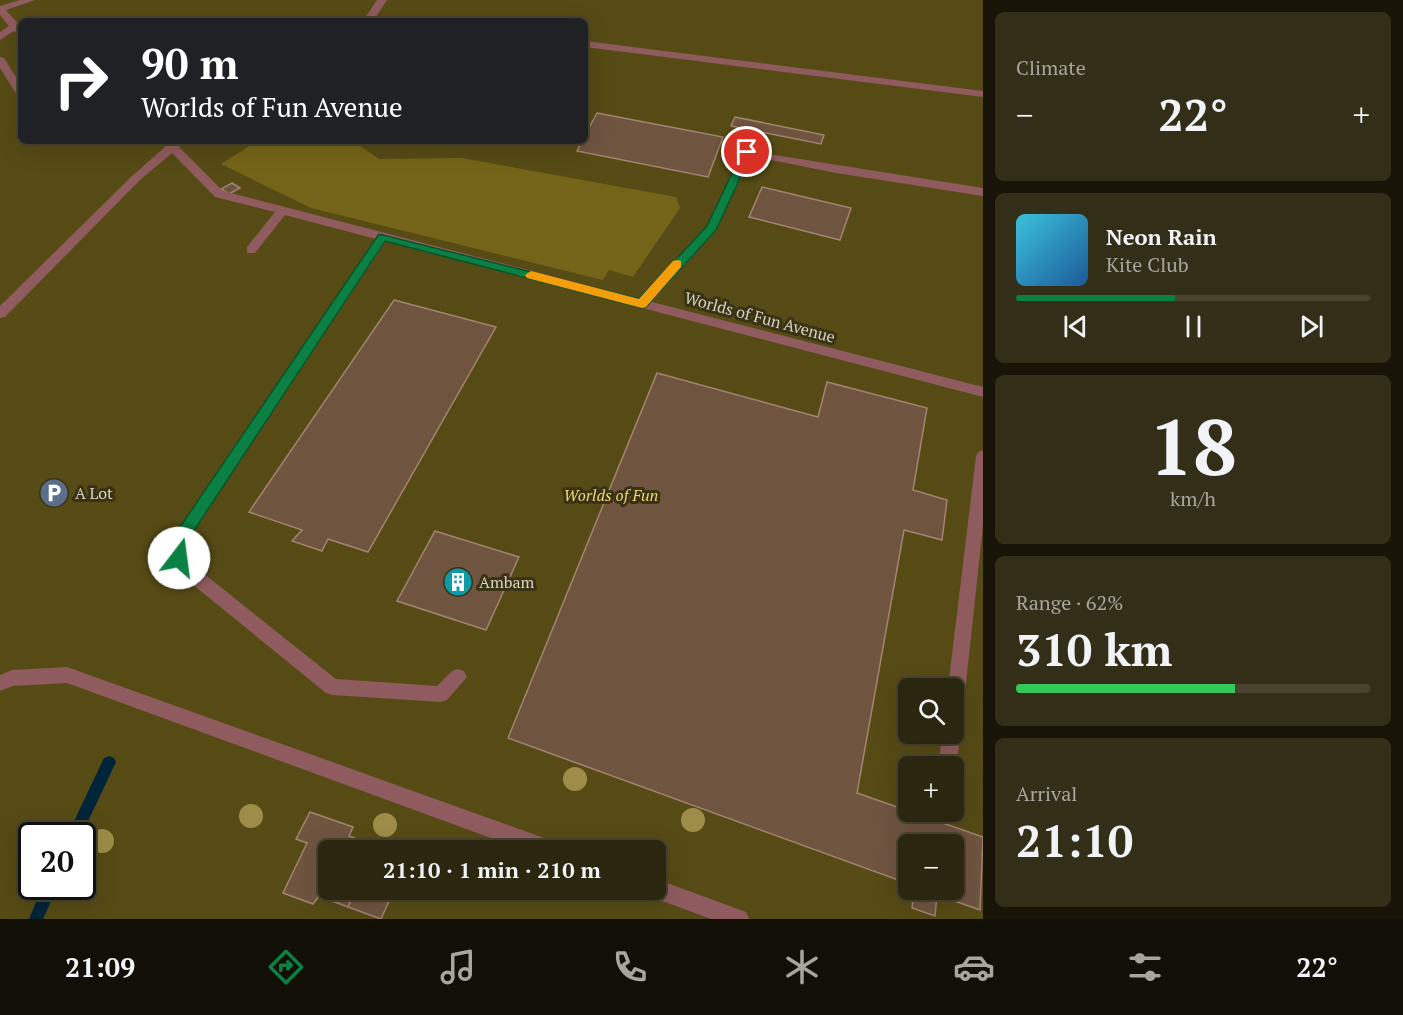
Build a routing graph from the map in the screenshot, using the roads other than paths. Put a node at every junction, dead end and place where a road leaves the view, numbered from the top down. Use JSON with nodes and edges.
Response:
{"nodes":[{"id":1,"x":30,"y":0,"type":"edge"},
{"id":2,"x":382,"y":0,"type":"edge"},
{"id":3,"x":0,"y":9,"type":"edge"},
{"id":4,"x":370,"y":18,"type":"edge"},
{"id":5,"x":17,"y":30,"type":"edge"},
{"id":6,"x":0,"y":37,"type":"edge"},
{"id":7,"x":588,"y":44,"type":"edge"},
{"id":8,"x":0,"y":60,"type":"edge"},
{"id":9,"x":18,"y":88,"type":"edge"},
{"id":10,"x":983,"y":94,"type":"edge"},
{"id":11,"x":172,"y":144,"type":"edge"},
{"id":12,"x":174,"y":144,"type":"edge"},
{"id":13,"x":983,"y":192,"type":"edge"},
{"id":14,"x":282,"y":211,"type":"junction"},
{"id":15,"x":383,"y":237,"type":"junction"},
{"id":16,"x":251,"y":250,"type":"dead end"},
{"id":17,"x":642,"y":304,"type":"junction"},
{"id":18,"x":0,"y":314,"type":"edge"},
{"id":19,"x":983,"y":392,"type":"edge"},
{"id":20,"x":983,"y":456,"type":"edge"},
{"id":21,"x":458,"y":677,"type":"dead end"},
{"id":22,"x":958,"y":678,"type":"edge"},
{"id":23,"x":0,"y":683,"type":"edge"},
{"id":24,"x":522,"y":840,"type":"edge"},
{"id":25,"x":666,"y":893,"type":"edge"},
{"id":26,"x":739,"y":919,"type":"edge"}],
"edges":[{"from":1,"to":3,"type":"street"},
{"from":2,"to":4,"type":"street"},
{"from":3,"to":5,"type":"street"},
{"from":5,"to":6,"type":"street"},
{"from":7,"to":10,"type":"street"},
{"from":8,"to":9,"type":"street"},
{"from":11,"to":18,"type":"street"},
{"from":12,"to":14,"type":"street","name":"Worlds of Fun Avenue"},
{"from":13,"to":17,"type":"street"},
{"from":14,"to":15,"type":"street","name":"Worlds of Fun Avenue"},
{"from":14,"to":16,"type":"street"},
{"from":15,"to":17,"type":"street","name":"Worlds of Fun Avenue"},
{"from":15,"to":21,"type":"street"},
{"from":17,"to":19,"type":"street","name":"Worlds of Fun Avenue"},
{"from":20,"to":22,"type":"street"},
{"from":23,"to":24,"type":"street"},
{"from":25,"to":26,"type":"street"}]}
